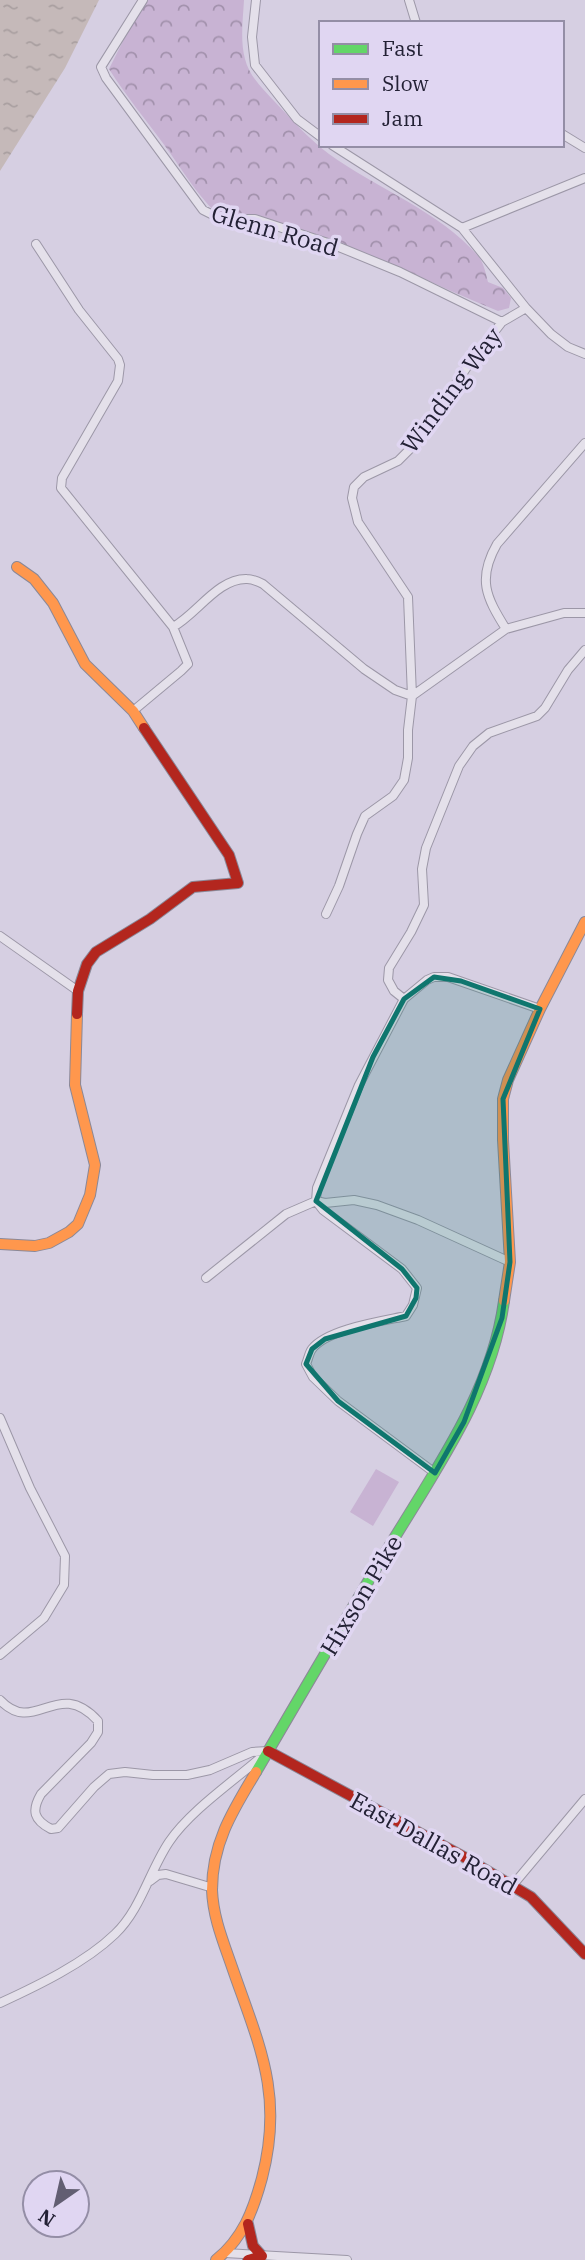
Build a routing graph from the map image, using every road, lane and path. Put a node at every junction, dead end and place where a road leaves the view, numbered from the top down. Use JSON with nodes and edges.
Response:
{"nodes":[{"id":1,"x":143,"y":0,"type":"edge"},
{"id":2,"x":256,"y":0,"type":"edge"},
{"id":3,"x":409,"y":0,"type":"edge"},
{"id":4,"x":415,"y":21,"type":"edge"},
{"id":5,"x":564,"y":135,"type":"edge"},
{"id":6,"x":319,"y":136,"type":"edge"},
{"id":7,"x":335,"y":147,"type":"edge"},
{"id":8,"x":585,"y":148,"type":"edge"},
{"id":9,"x":585,"y":178,"type":"edge"},
{"id":10,"x":462,"y":228,"type":"junction"},
{"id":11,"x":36,"y":244,"type":"dead end"},
{"id":12,"x":526,"y":308,"type":"junction"},
{"id":13,"x":502,"y":323,"type":"junction"},
{"id":14,"x":585,"y":354,"type":"edge"},
{"id":15,"x":585,"y":443,"type":"edge"},
{"id":16,"x":17,"y":567,"type":"dead end"},
{"id":17,"x":585,"y":613,"type":"edge"},
{"id":18,"x":173,"y":627,"type":"junction"},
{"id":19,"x":506,"y":629,"type":"junction"},
{"id":20,"x":585,"y":650,"type":"edge"},
{"id":21,"x":412,"y":696,"type":"junction"},
{"id":22,"x":133,"y":711,"type":"junction"},
{"id":23,"x":327,"y":914,"type":"dead end"},
{"id":24,"x":585,"y":922,"type":"edge"},
{"id":25,"x":0,"y":936,"type":"edge"},
{"id":26,"x":78,"y":991,"type":"junction"},
{"id":27,"x":404,"y":999,"type":"junction"},
{"id":28,"x":540,"y":1009,"type":"junction"},
{"id":29,"x":316,"y":1201,"type":"junction"},
{"id":30,"x":0,"y":1244,"type":"edge"},
{"id":31,"x":510,"y":1262,"type":"junction"},
{"id":32,"x":206,"y":1278,"type":"dead end"},
{"id":33,"x":0,"y":1418,"type":"edge"},
{"id":34,"x":435,"y":1473,"type":"junction"},
{"id":35,"x":0,"y":1655,"type":"edge"},
{"id":36,"x":0,"y":1700,"type":"edge"},
{"id":37,"x":268,"y":1751,"type":"junction"},
{"id":38,"x":585,"y":1799,"type":"edge"},
{"id":39,"x":148,"y":1882,"type":"junction"},
{"id":40,"x":512,"y":1886,"type":"junction"},
{"id":41,"x":213,"y":1888,"type":"junction"},
{"id":42,"x":585,"y":1954,"type":"edge"},
{"id":43,"x":0,"y":2003,"type":"edge"},
{"id":44,"x":248,"y":2224,"type":"junction"},
{"id":45,"x":262,"y":2256,"type":"junction"},
{"id":46,"x":220,"y":2257,"type":"edge"},
{"id":47,"x":248,"y":2260,"type":"edge"},
{"id":48,"x":347,"y":2260,"type":"edge"}],
"edges":[{"from":1,"to":13,"type":"street","name":"Glenn Road"},
{"from":2,"to":6,"type":"street"},
{"from":3,"to":4,"type":"street"},
{"from":5,"to":8,"type":"street"},
{"from":7,"to":10,"type":"street"},
{"from":9,"to":10,"type":"street"},
{"from":10,"to":12,"type":"street"},
{"from":11,"to":18,"type":"street"},
{"from":12,"to":13,"type":"street","name":"Winding Way"},
{"from":12,"to":14,"type":"street"},
{"from":13,"to":21,"type":"street","name":"Winding Way"},
{"from":15,"to":19,"type":"street"},
{"from":16,"to":22,"type":"main road"},
{"from":17,"to":19,"type":"street"},
{"from":18,"to":21,"type":"street"},
{"from":18,"to":22,"type":"street"},
{"from":19,"to":21,"type":"street"},
{"from":20,"to":27,"type":"street"},
{"from":21,"to":23,"type":"street"},
{"from":22,"to":26,"type":"main road"},
{"from":24,"to":28,"type":"main road","name":"Hixson Pike"},
{"from":25,"to":26,"type":"street"},
{"from":26,"to":30,"type":"main road"},
{"from":27,"to":28,"type":"street"},
{"from":27,"to":29,"type":"street"},
{"from":28,"to":31,"type":"main road","name":"Hixson Pike"},
{"from":29,"to":31,"type":"street"},
{"from":29,"to":32,"type":"street"},
{"from":29,"to":34,"type":"street"},
{"from":31,"to":34,"type":"main road","name":"Hixson Pike"},
{"from":33,"to":35,"type":"street"},
{"from":34,"to":37,"type":"main road","name":"Hixson Pike"},
{"from":36,"to":37,"type":"street"},
{"from":37,"to":39,"type":"street"},
{"from":37,"to":40,"type":"main road","name":"East Dallas Road"},
{"from":37,"to":41,"type":"main road","name":"Hixson Pike"},
{"from":38,"to":40,"type":"street"},
{"from":39,"to":41,"type":"street"},
{"from":39,"to":43,"type":"street"},
{"from":40,"to":42,"type":"main road","name":"East Dallas Road"},
{"from":41,"to":44,"type":"main road","name":"Hixson Pike"},
{"from":44,"to":45,"type":"main road"},
{"from":44,"to":46,"type":"main road","name":"Hixson Pike"},
{"from":45,"to":46,"type":"street"},
{"from":45,"to":47,"type":"main road"},
{"from":45,"to":48,"type":"street"}]}
